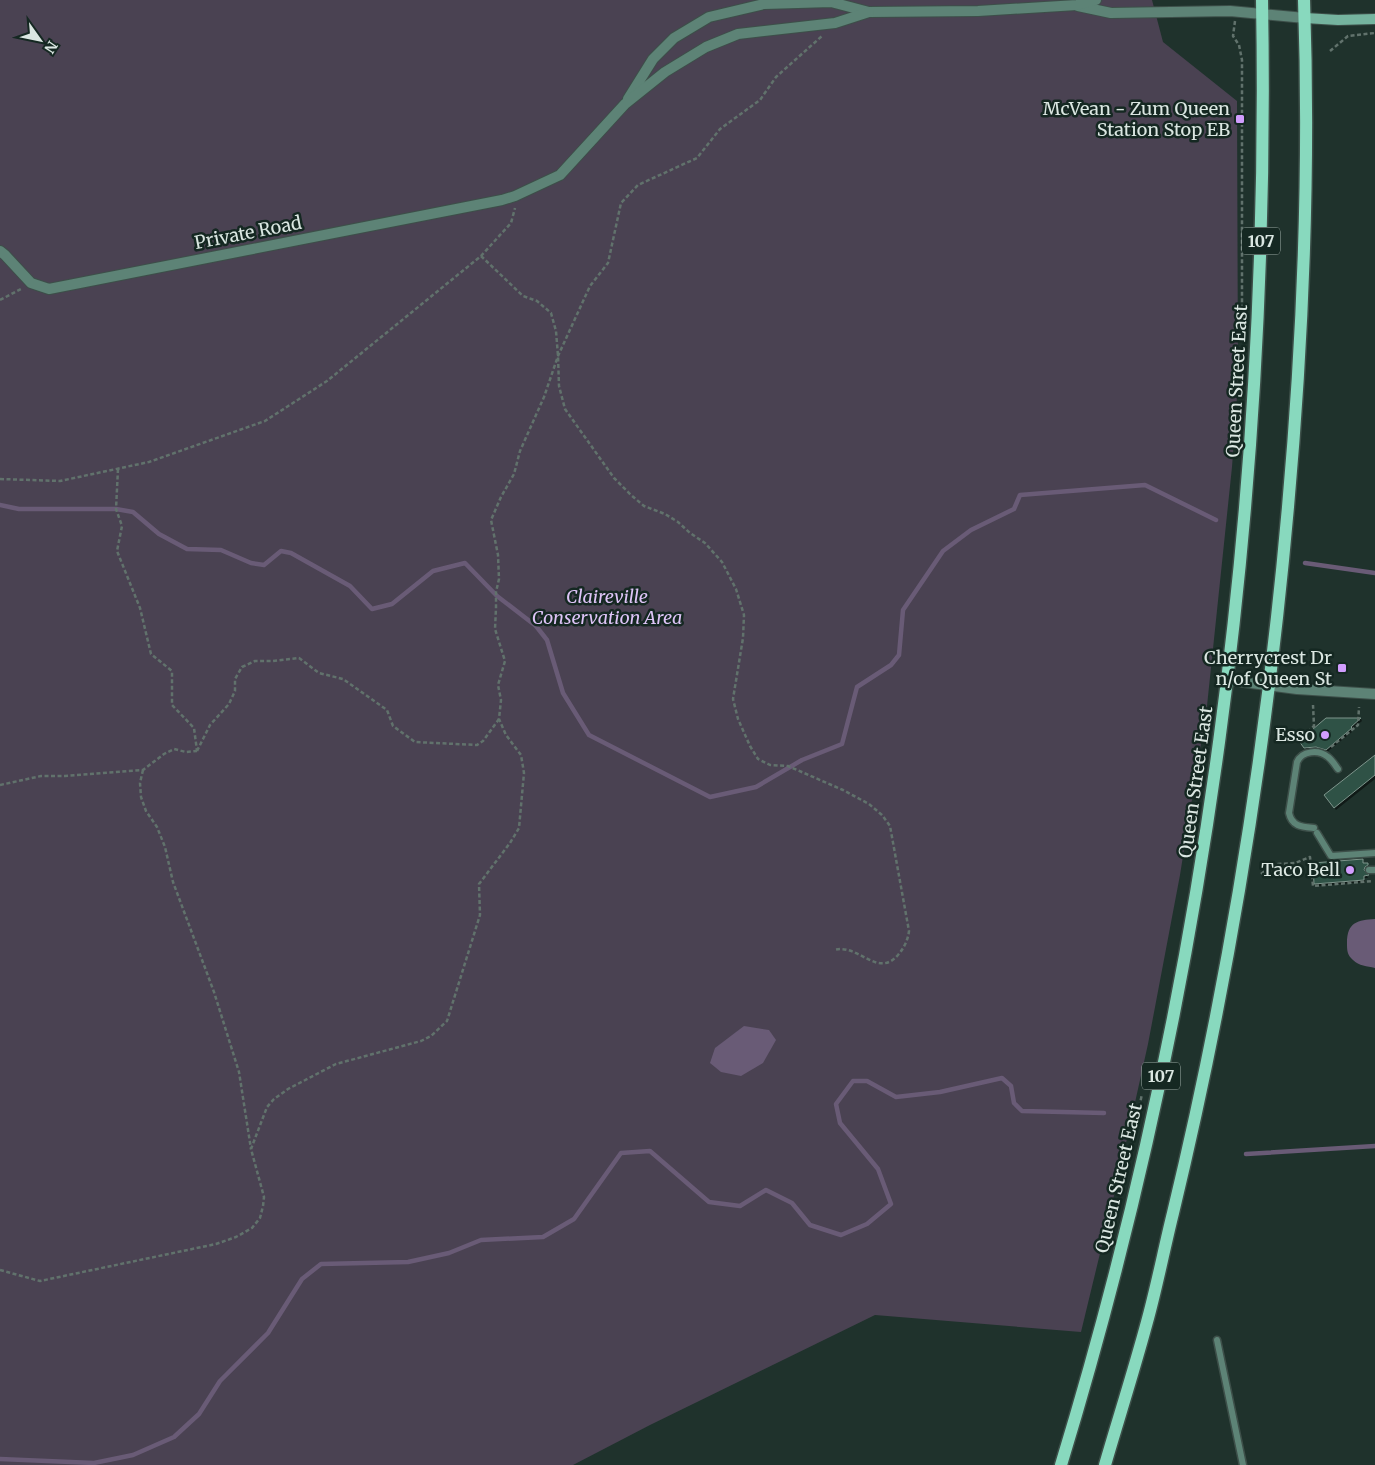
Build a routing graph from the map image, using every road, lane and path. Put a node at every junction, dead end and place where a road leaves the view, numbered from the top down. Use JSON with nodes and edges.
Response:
{"nodes":[{"id":1,"x":1096,"y":0,"type":"edge"},
{"id":2,"x":1262,"y":0,"type":"edge"},
{"id":3,"x":1304,"y":0,"type":"edge"},
{"id":4,"x":1077,"y":5,"type":"junction"},
{"id":5,"x":869,"y":12,"type":"junction"},
{"id":6,"x":1262,"y":14,"type":"junction"},
{"id":7,"x":1305,"y":18,"type":"junction"},
{"id":8,"x":1375,"y":19,"type":"edge"},
{"id":9,"x":835,"y":24,"type":"junction"},
{"id":10,"x":1375,"y":33,"type":"edge"},
{"id":11,"x":1233,"y":36,"type":"dead end"},
{"id":12,"x":1330,"y":51,"type":"dead end"},
{"id":13,"x":624,"y":104,"type":"junction"},
{"id":14,"x":515,"y":196,"type":"junction"},
{"id":15,"x":0,"y":251,"type":"edge"},
{"id":16,"x":481,"y":256,"type":"junction"},
{"id":17,"x":31,"y":283,"type":"junction"},
{"id":18,"x":0,"y":300,"type":"edge"},
{"id":19,"x":1242,"y":335,"type":"dead end"},
{"id":20,"x":558,"y":356,"type":"junction"},
{"id":21,"x":118,"y":469,"type":"junction"},
{"id":22,"x":0,"y":479,"type":"edge"},
{"id":23,"x":1228,"y":680,"type":"junction"},
{"id":24,"x":1269,"y":685,"type":"junction"},
{"id":25,"x":1375,"y":694,"type":"edge"},
{"id":26,"x":1313,"y":705,"type":"dead end"},
{"id":27,"x":1359,"y":707,"type":"dead end"},
{"id":28,"x":499,"y":719,"type":"junction"},
{"id":29,"x":1284,"y":732,"type":"dead end"},
{"id":30,"x":1327,"y":750,"type":"dead end"},
{"id":31,"x":197,"y":751,"type":"junction"},
{"id":32,"x":1338,"y":769,"type":"dead end"},
{"id":33,"x":143,"y":770,"type":"junction"},
{"id":34,"x":0,"y":785,"type":"edge"},
{"id":35,"x":1375,"y":853,"type":"edge"},
{"id":36,"x":1310,"y":857,"type":"junction"},
{"id":37,"x":1315,"y":857,"type":"dead end"},
{"id":38,"x":1261,"y":874,"type":"dead end"},
{"id":39,"x":1375,"y":881,"type":"edge"},
{"id":40,"x":834,"y":950,"type":"dead end"},
{"id":41,"x":1144,"y":1088,"type":"dead end"},
{"id":42,"x":1137,"y":1118,"type":"dead end"},
{"id":43,"x":251,"y":1149,"type":"junction"},
{"id":44,"x":0,"y":1270,"type":"edge"},
{"id":45,"x":1217,"y":1340,"type":"dead end"},
{"id":46,"x":1061,"y":1465,"type":"edge"},
{"id":47,"x":1105,"y":1465,"type":"edge"},
{"id":48,"x":1244,"y":1465,"type":"edge"}],
"edges":[{"from":1,"to":4,"type":"street"},
{"from":2,"to":6,"type":"main road","name":"Queen Street East","number":"107"},
{"from":3,"to":7,"type":"main road","number":"107"},
{"from":4,"to":5,"type":"street"},
{"from":4,"to":6,"type":"street"},
{"from":5,"to":9,"type":"street"},
{"from":5,"to":13,"type":"street"},
{"from":6,"to":7,"type":"street"},
{"from":6,"to":23,"type":"main road","name":"Queen Street East","number":"107"},
{"from":7,"to":8,"type":"main road"},
{"from":7,"to":24,"type":"main road","number":"107"},
{"from":9,"to":13,"type":"street"},
{"from":9,"to":20,"type":"path"},
{"from":10,"to":12,"type":"path"},
{"from":11,"to":19,"type":"path"},
{"from":13,"to":14,"type":"street","name":"Private Road"},
{"from":14,"to":16,"type":"path"},
{"from":14,"to":17,"type":"street","name":"Private Road"},
{"from":15,"to":17,"type":"street"},
{"from":16,"to":20,"type":"path"},
{"from":16,"to":21,"type":"path"},
{"from":17,"to":18,"type":"path"},
{"from":20,"to":28,"type":"path"},
{"from":20,"to":40,"type":"path"},
{"from":21,"to":22,"type":"path"},
{"from":21,"to":31,"type":"path"},
{"from":23,"to":24,"type":"street"},
{"from":23,"to":46,"type":"main road","name":"Queen Street East","number":"107"},
{"from":24,"to":25,"type":"street"},
{"from":24,"to":47,"type":"main road","number":"107"},
{"from":26,"to":29,"type":"path"},
{"from":27,"to":30,"type":"path"},
{"from":28,"to":31,"type":"path"},
{"from":28,"to":43,"type":"path"},
{"from":31,"to":33,"type":"path"},
{"from":32,"to":35,"type":"lane"},
{"from":33,"to":34,"type":"path"},
{"from":33,"to":43,"type":"path"},
{"from":36,"to":37,"type":"path"},
{"from":36,"to":38,"type":"path"},
{"from":36,"to":39,"type":"path"},
{"from":41,"to":42,"type":"path"},
{"from":43,"to":44,"type":"path"},
{"from":45,"to":48,"type":"lane"}]}
